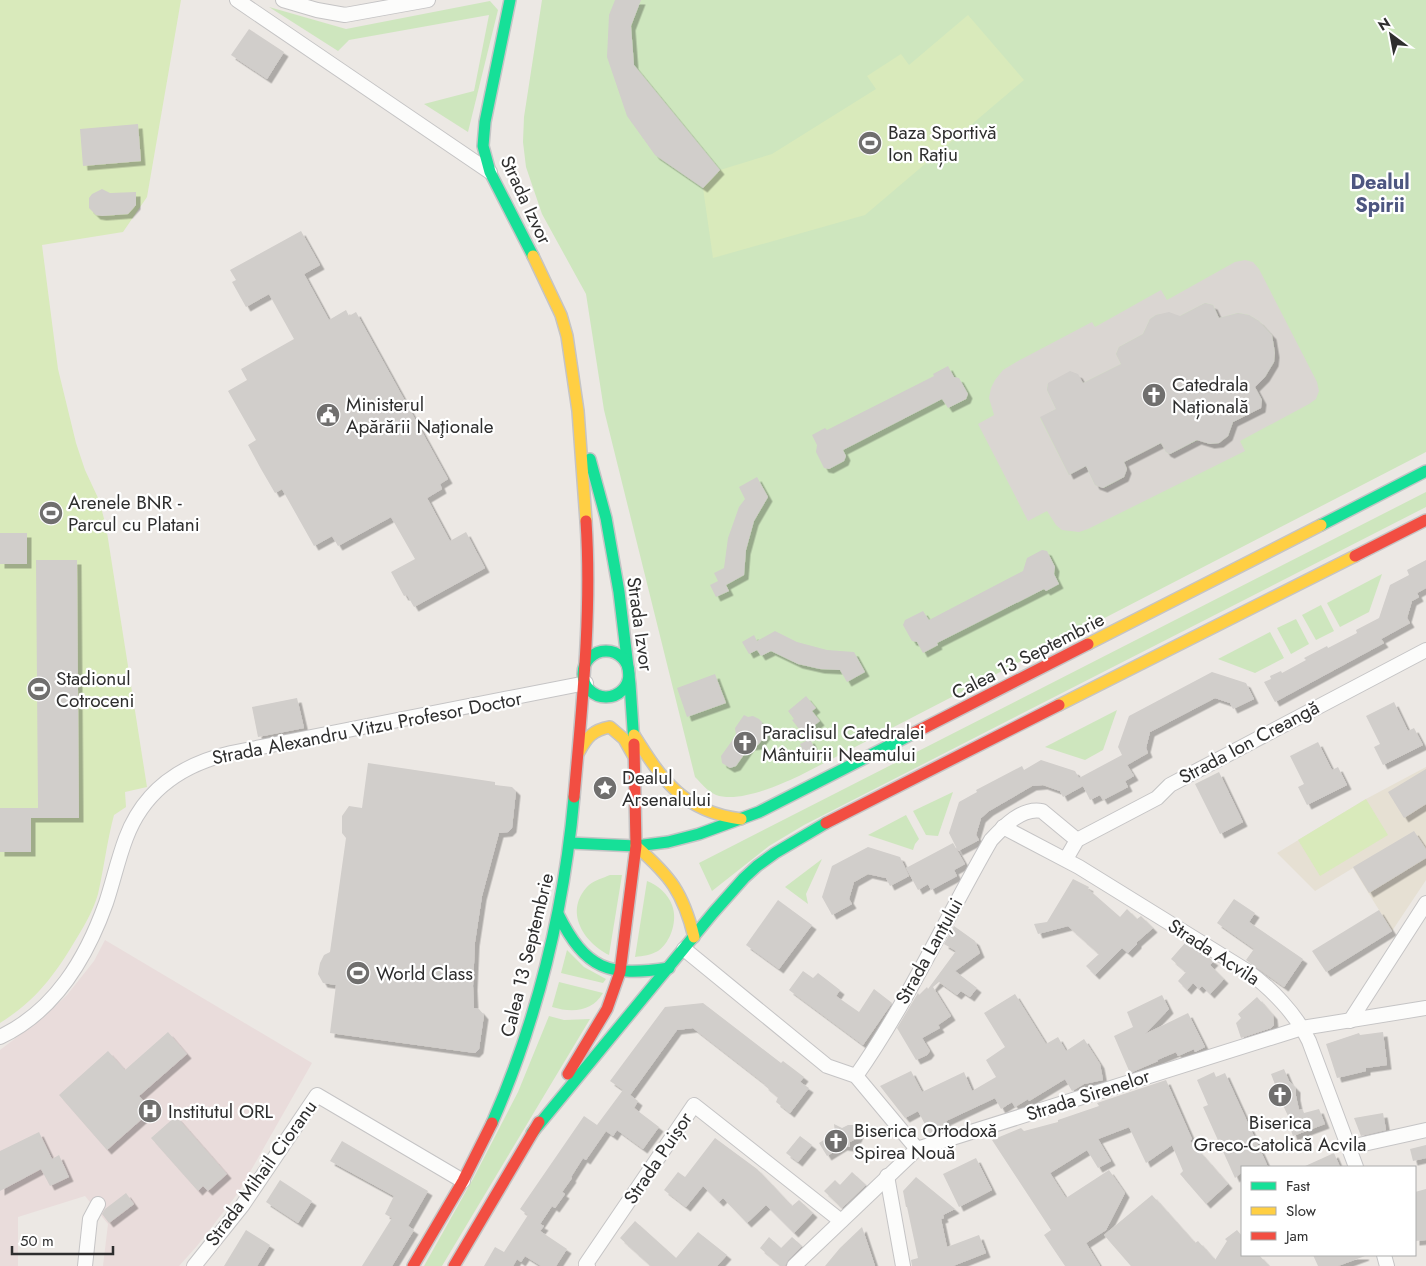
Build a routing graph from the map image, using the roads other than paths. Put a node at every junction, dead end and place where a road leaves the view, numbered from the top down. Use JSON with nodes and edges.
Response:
{"nodes":[{"id":1,"x":236,"y":0,"type":"edge"},
{"id":2,"x":283,"y":0,"type":"edge"},
{"id":3,"x":428,"y":0,"type":"edge"},
{"id":4,"x":510,"y":0,"type":"edge"},
{"id":5,"x":490,"y":172,"type":"junction"},
{"id":6,"x":578,"y":411,"type":"junction"},
{"id":7,"x":1426,"y":471,"type":"edge"},
{"id":8,"x":1426,"y":520,"type":"edge"},
{"id":9,"x":1426,"y":650,"type":"edge"},
{"id":10,"x":629,"y":673,"type":"junction"},
{"id":11,"x":584,"y":678,"type":"junction"},
{"id":12,"x":634,"y":736,"type":"junction"},
{"id":13,"x":578,"y":753,"type":"junction"},
{"id":14,"x":634,"y":757,"type":"junction"},
{"id":15,"x":742,"y":819,"type":"junction"},
{"id":16,"x":1003,"y":827,"type":"junction"},
{"id":17,"x":1077,"y":840,"type":"junction"},
{"id":18,"x":570,"y":843,"type":"junction"},
{"id":19,"x":636,"y":846,"type":"junction"},
{"id":20,"x":1066,"y":859,"type":"junction"},
{"id":21,"x":1426,"y":903,"type":"edge"},
{"id":22,"x":558,"y":914,"type":"junction"},
{"id":23,"x":694,"y":936,"type":"junction"},
{"id":24,"x":684,"y":949,"type":"junction"},
{"id":25,"x":670,"y":968,"type":"junction"},
{"id":26,"x":620,"y":972,"type":"junction"},
{"id":27,"x":1426,"y":1008,"type":"edge"},
{"id":28,"x":1350,"y":1021,"type":"junction"},
{"id":29,"x":1302,"y":1028,"type":"junction"},
{"id":30,"x":0,"y":1037,"type":"edge"},
{"id":31,"x":856,"y":1076,"type":"junction"},
{"id":32,"x":1426,"y":1130,"type":"edge"},
{"id":33,"x":532,"y":1133,"type":"junction"},
{"id":34,"x":1350,"y":1147,"type":"junction"},
{"id":35,"x":917,"y":1149,"type":"junction"},
{"id":36,"x":1356,"y":1166,"type":"edge"},
{"id":37,"x":887,"y":1176,"type":"junction"},
{"id":38,"x":463,"y":1181,"type":"junction"},
{"id":39,"x":98,"y":1204,"type":"dead end"},
{"id":40,"x":841,"y":1221,"type":"junction"},
{"id":41,"x":85,"y":1266,"type":"edge"},
{"id":42,"x":194,"y":1266,"type":"edge"},
{"id":43,"x":413,"y":1266,"type":"edge"},
{"id":44,"x":454,"y":1266,"type":"edge"},
{"id":45,"x":588,"y":1266,"type":"edge"},
{"id":46,"x":794,"y":1266,"type":"edge"},
{"id":47,"x":903,"y":1266,"type":"edge"}],
"edges":[{"from":1,"to":5,"type":"street"},
{"from":2,"to":3,"type":"street"},
{"from":4,"to":5,"type":"main road","name":"Strada Izvor"},
{"from":5,"to":6,"type":"main road","name":"Strada Izvor"},
{"from":6,"to":10,"type":"main road","name":"Strada Izvor"},
{"from":6,"to":11,"type":"main road","name":"Strada Izvor"},
{"from":7,"to":15,"type":"main road","name":"Calea 13 Septembrie"},
{"from":8,"to":23,"type":"main road"},
{"from":9,"to":17,"type":"street","name":"Strada Ion Creangă"},
{"from":10,"to":11,"type":"main road"},
{"from":10,"to":11,"type":"main road"},
{"from":10,"to":12,"type":"main road","name":"Strada Izvor"},
{"from":11,"to":13,"type":"main road","name":"Strada Izvor"},
{"from":11,"to":30,"type":"street","name":"Strada Alexandru Vitzu Profesor Doctor"},
{"from":12,"to":14,"type":"main road","name":"Strada Izvor"},
{"from":12,"to":15,"type":"main road"},
{"from":13,"to":14,"type":"main road"},
{"from":13,"to":18,"type":"main road","name":"Strada Izvor"},
{"from":14,"to":19,"type":"main road","name":"Strada Izvor"},
{"from":15,"to":19,"type":"main road","name":"Calea 13 Septembrie"},
{"from":16,"to":17,"type":"street"},
{"from":16,"to":20,"type":"street","name":"Strada Acvila"},
{"from":16,"to":31,"type":"street","name":"Strada Lanțului"},
{"from":17,"to":20,"type":"street"},
{"from":18,"to":19,"type":"main road","name":"Calea 13 Septembrie"},
{"from":18,"to":22,"type":"main road","name":"Calea 13 Septembrie"},
{"from":19,"to":23,"type":"main road"},
{"from":19,"to":26,"type":"main road"},
{"from":20,"to":29,"type":"street","name":"Strada Acvila"},
{"from":21,"to":28,"type":"street"},
{"from":22,"to":26,"type":"main road"},
{"from":22,"to":38,"type":"main road","name":"Calea 13 Septembrie"},
{"from":23,"to":24,"type":"main road"},
{"from":24,"to":25,"type":"main road"},
{"from":24,"to":31,"type":"street"},
{"from":25,"to":26,"type":"main road"},
{"from":25,"to":33,"type":"main road"},
{"from":26,"to":33,"type":"main road"},
{"from":27,"to":28,"type":"street","name":"Strada Sirenelor"},
{"from":28,"to":29,"type":"street","name":"Strada Sirenelor"},
{"from":29,"to":34,"type":"street","name":"Strada Acvila"},
{"from":29,"to":35,"type":"street","name":"Strada Sirenelor"},
{"from":31,"to":35,"type":"street"},
{"from":32,"to":34,"type":"street"},
{"from":33,"to":44,"type":"main road"},
{"from":34,"to":36,"type":"street","name":"Strada Acvila"},
{"from":35,"to":37,"type":"street","name":"Strada Sirenelor"},
{"from":37,"to":40,"type":"street","name":"Strada Sirenelor"},
{"from":37,"to":47,"type":"street"},
{"from":38,"to":42,"type":"street","name":"Strada Mihail Cioranu"},
{"from":38,"to":43,"type":"main road","name":"Calea 13 Septembrie"},
{"from":39,"to":41,"type":"street"},
{"from":40,"to":45,"type":"street","name":"Strada Puișor"},
{"from":40,"to":46,"type":"street","name":"Strada Sirenelor"}]}
